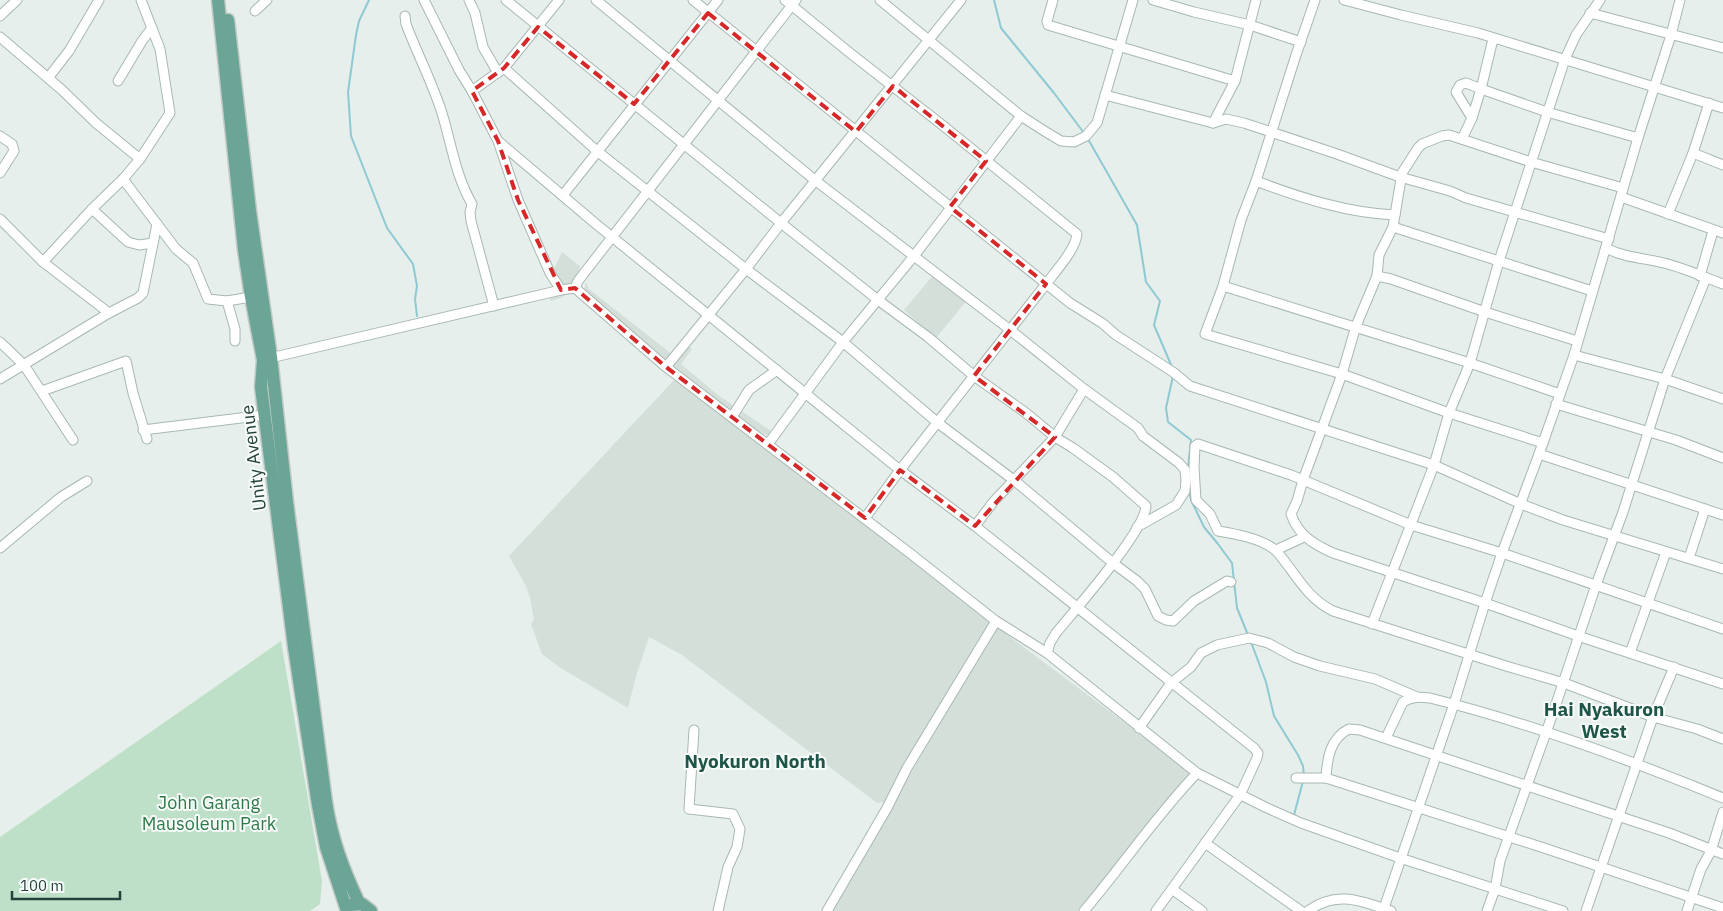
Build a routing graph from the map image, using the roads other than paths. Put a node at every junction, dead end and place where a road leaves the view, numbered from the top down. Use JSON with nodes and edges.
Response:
{"nodes":[{"id":1,"x":17,"y":0,"type":"edge"},
{"id":2,"x":99,"y":0,"type":"edge"},
{"id":3,"x":141,"y":0,"type":"edge"},
{"id":4,"x":218,"y":0,"type":"edge"},
{"id":5,"x":226,"y":0,"type":"edge"},
{"id":6,"x":424,"y":0,"type":"edge"},
{"id":7,"x":469,"y":0,"type":"edge"},
{"id":8,"x":506,"y":0,"type":"edge"},
{"id":9,"x":559,"y":0,"type":"edge"},
{"id":10,"x":596,"y":0,"type":"edge"},
{"id":11,"x":692,"y":0,"type":"edge"},
{"id":12,"x":718,"y":0,"type":"edge"},
{"id":13,"x":880,"y":0,"type":"edge"},
{"id":14,"x":961,"y":0,"type":"edge"},
{"id":15,"x":1053,"y":0,"type":"edge"},
{"id":16,"x":1133,"y":0,"type":"edge"},
{"id":17,"x":1153,"y":0,"type":"edge"},
{"id":18,"x":1256,"y":0,"type":"edge"},
{"id":19,"x":1315,"y":0,"type":"edge"},
{"id":20,"x":1344,"y":0,"type":"edge"},
{"id":21,"x":1600,"y":0,"type":"edge"},
{"id":22,"x":1680,"y":0,"type":"edge"},
{"id":23,"x":791,"y":2,"type":"edge"},
{"id":24,"x":1590,"y":12,"type":"junction"},
{"id":25,"x":708,"y":13,"type":"junction"},
{"id":26,"x":0,"y":16,"type":"edge"},
{"id":27,"x":405,"y":16,"type":"dead end"},
{"id":28,"x":1250,"y":25,"type":"junction"},
{"id":29,"x":538,"y":27,"type":"junction"},
{"id":30,"x":152,"y":28,"type":"junction"},
{"id":31,"x":1671,"y":35,"type":"junction"},
{"id":32,"x":0,"y":37,"type":"edge"},
{"id":33,"x":1493,"y":39,"type":"junction"},
{"id":34,"x":929,"y":40,"type":"junction"},
{"id":35,"x":1301,"y":42,"type":"junction"},
{"id":36,"x":1119,"y":46,"type":"junction"},
{"id":37,"x":1723,"y":48,"type":"edge"},
{"id":38,"x":756,"y":52,"type":"junction"},
{"id":39,"x":1565,"y":59,"type":"junction"},
{"id":40,"x":671,"y":60,"type":"junction"},
{"id":41,"x":501,"y":70,"type":"junction"},
{"id":42,"x":48,"y":78,"type":"junction"},
{"id":43,"x":118,"y":81,"type":"dead end"},
{"id":44,"x":1235,"y":82,"type":"junction"},
{"id":45,"x":892,"y":86,"type":"junction"},
{"id":46,"x":1654,"y":86,"type":"junction"},
{"id":47,"x":231,"y":89,"type":"junction"},
{"id":48,"x":1481,"y":89,"type":"junction"},
{"id":49,"x":472,"y":91,"type":"junction"},
{"id":50,"x":1105,"y":95,"type":"junction"},
{"id":51,"x":718,"y":100,"type":"junction"},
{"id":52,"x":1709,"y":103,"type":"junction"},
{"id":53,"x":634,"y":104,"type":"junction"},
{"id":54,"x":1723,"y":108,"type":"edge"},
{"id":55,"x":1548,"y":112,"type":"junction"},
{"id":56,"x":1021,"y":116,"type":"junction"},
{"id":57,"x":1472,"y":118,"type":"junction"},
{"id":58,"x":1213,"y":123,"type":"junction"},
{"id":59,"x":856,"y":132,"type":"junction"},
{"id":60,"x":1272,"y":132,"type":"junction"},
{"id":61,"x":0,"y":136,"type":"edge"},
{"id":62,"x":1462,"y":138,"type":"junction"},
{"id":63,"x":1638,"y":138,"type":"junction"},
{"id":64,"x":498,"y":141,"type":"junction"},
{"id":65,"x":683,"y":145,"type":"junction"},
{"id":66,"x":597,"y":151,"type":"junction"},
{"id":67,"x":1692,"y":153,"type":"junction"},
{"id":68,"x":140,"y":159,"type":"junction"},
{"id":69,"x":986,"y":161,"type":"junction"},
{"id":70,"x":1531,"y":162,"type":"junction"},
{"id":71,"x":1723,"y":165,"type":"edge"},
{"id":72,"x":0,"y":173,"type":"edge"},
{"id":73,"x":1400,"y":177,"type":"junction"},
{"id":74,"x":124,"y":179,"type":"junction"},
{"id":75,"x":816,"y":181,"type":"junction"},
{"id":76,"x":1256,"y":181,"type":"junction"},
{"id":77,"x":647,"y":191,"type":"junction"},
{"id":78,"x":1622,"y":193,"type":"junction"},
{"id":79,"x":563,"y":196,"type":"junction"},
{"id":80,"x":950,"y":207,"type":"junction"},
{"id":81,"x":92,"y":209,"type":"junction"},
{"id":82,"x":1516,"y":214,"type":"junction"},
{"id":83,"x":1668,"y":214,"type":"junction"},
{"id":84,"x":1396,"y":215,"type":"junction"},
{"id":85,"x":0,"y":219,"type":"edge"},
{"id":86,"x":781,"y":223,"type":"junction"},
{"id":87,"x":157,"y":224,"type":"junction"},
{"id":88,"x":1393,"y":227,"type":"junction"},
{"id":89,"x":1713,"y":231,"type":"junction"},
{"id":90,"x":1723,"y":233,"type":"edge"},
{"id":91,"x":612,"y":237,"type":"junction"},
{"id":92,"x":153,"y":243,"type":"junction"},
{"id":93,"x":1608,"y":244,"type":"junction"},
{"id":94,"x":914,"y":256,"type":"junction"},
{"id":95,"x":1499,"y":261,"type":"junction"},
{"id":96,"x":42,"y":262,"type":"junction"},
{"id":97,"x":1686,"y":264,"type":"dead end"},
{"id":98,"x":746,"y":269,"type":"junction"},
{"id":99,"x":1703,"y":275,"type":"junction"},
{"id":100,"x":1377,"y":276,"type":"junction"},
{"id":101,"x":1046,"y":284,"type":"junction"},
{"id":102,"x":1723,"y":284,"type":"edge"},
{"id":103,"x":1223,"y":286,"type":"junction"},
{"id":104,"x":575,"y":288,"type":"junction"},
{"id":105,"x":560,"y":290,"type":"junction"},
{"id":106,"x":1592,"y":291,"type":"junction"},
{"id":107,"x":251,"y":298,"type":"junction"},
{"id":108,"x":878,"y":300,"type":"junction"},
{"id":109,"x":227,"y":301,"type":"junction"},
{"id":110,"x":494,"y":306,"type":"junction"},
{"id":111,"x":1485,"y":312,"type":"junction"},
{"id":112,"x":109,"y":313,"type":"junction"},
{"id":113,"x":708,"y":314,"type":"junction"},
{"id":114,"x":1356,"y":326,"type":"junction"},
{"id":115,"x":1009,"y":329,"type":"junction"},
{"id":116,"x":235,"y":341,"type":"dead end"},
{"id":117,"x":1577,"y":341,"type":"junction"},
{"id":118,"x":0,"y":342,"type":"edge"},
{"id":119,"x":843,"y":342,"type":"junction"},
{"id":120,"x":1574,"y":355,"type":"junction"},
{"id":121,"x":267,"y":358,"type":"junction"},
{"id":122,"x":1470,"y":363,"type":"junction"},
{"id":123,"x":24,"y":365,"type":"junction"},
{"id":124,"x":666,"y":367,"type":"junction"},
{"id":125,"x":777,"y":370,"type":"junction"},
{"id":126,"x":1342,"y":374,"type":"junction"},
{"id":127,"x":974,"y":376,"type":"junction"},
{"id":128,"x":1665,"y":379,"type":"junction"},
{"id":129,"x":0,"y":380,"type":"edge"},
{"id":130,"x":1084,"y":389,"type":"junction"},
{"id":131,"x":42,"y":391,"type":"junction"},
{"id":132,"x":805,"y":393,"type":"junction"},
{"id":133,"x":1560,"y":394,"type":"junction"},
{"id":134,"x":1723,"y":399,"type":"edge"},
{"id":135,"x":1556,"y":404,"type":"junction"},
{"id":136,"x":1449,"y":413,"type":"junction"},
{"id":137,"x":266,"y":415,"type":"junction"},
{"id":138,"x":732,"y":417,"type":"junction"},
{"id":139,"x":938,"y":423,"type":"junction"},
{"id":140,"x":1322,"y":429,"type":"junction"},
{"id":141,"x":1648,"y":432,"type":"junction"},
{"id":142,"x":1055,"y":438,"type":"junction"},
{"id":143,"x":73,"y":440,"type":"dead end"},
{"id":144,"x":1543,"y":443,"type":"junction"},
{"id":145,"x":768,"y":444,"type":"junction"},
{"id":146,"x":1539,"y":454,"type":"junction"},
{"id":147,"x":1723,"y":458,"type":"edge"},
{"id":148,"x":1434,"y":465,"type":"junction"},
{"id":149,"x":900,"y":470,"type":"junction"},
{"id":150,"x":1303,"y":480,"type":"junction"},
{"id":151,"x":86,"y":481,"type":"dead end"},
{"id":152,"x":1015,"y":481,"type":"junction"},
{"id":153,"x":1632,"y":485,"type":"junction"},
{"id":154,"x":1521,"y":504,"type":"junction"},
{"id":155,"x":1705,"y":509,"type":"junction"},
{"id":156,"x":1723,"y":515,"type":"edge"},
{"id":157,"x":865,"y":518,"type":"junction"},
{"id":158,"x":1411,"y":525,"type":"junction"},
{"id":159,"x":975,"y":526,"type":"junction"},
{"id":160,"x":1137,"y":526,"type":"junction"},
{"id":161,"x":1615,"y":535,"type":"junction"},
{"id":162,"x":1304,"y":537,"type":"junction"},
{"id":163,"x":0,"y":548,"type":"edge"},
{"id":164,"x":1276,"y":550,"type":"junction"},
{"id":165,"x":1666,"y":552,"type":"junction"},
{"id":166,"x":1502,"y":553,"type":"junction"},
{"id":167,"x":1689,"y":558,"type":"junction"},
{"id":168,"x":1113,"y":563,"type":"junction"},
{"id":169,"x":1723,"y":569,"type":"edge"},
{"id":170,"x":1392,"y":572,"type":"junction"},
{"id":171,"x":1231,"y":582,"type":"dead end"},
{"id":172,"x":1596,"y":585,"type":"junction"},
{"id":173,"x":1485,"y":602,"type":"junction"},
{"id":174,"x":1648,"y":604,"type":"junction"},
{"id":175,"x":1077,"y":608,"type":"junction"},
{"id":176,"x":996,"y":621,"type":"junction"},
{"id":177,"x":1372,"y":624,"type":"junction"},
{"id":178,"x":1723,"y":629,"type":"edge"},
{"id":179,"x":1578,"y":636,"type":"junction"},
{"id":180,"x":1047,"y":653,"type":"junction"},
{"id":181,"x":1630,"y":653,"type":"junction"},
{"id":182,"x":1468,"y":655,"type":"junction"},
{"id":183,"x":1674,"y":667,"type":"junction"},
{"id":184,"x":1171,"y":683,"type":"junction"},
{"id":185,"x":1564,"y":683,"type":"junction"},
{"id":186,"x":1723,"y":684,"type":"edge"},
{"id":187,"x":1417,"y":697,"type":"junction"},
{"id":188,"x":1454,"y":704,"type":"junction"},
{"id":189,"x":1653,"y":717,"type":"junction"},
{"id":190,"x":1140,"y":728,"type":"junction"},
{"id":191,"x":694,"y":730,"type":"dead end"},
{"id":192,"x":1546,"y":732,"type":"junction"},
{"id":193,"x":1386,"y":738,"type":"junction"},
{"id":194,"x":1723,"y":739,"type":"edge"},
{"id":195,"x":1436,"y":755,"type":"junction"},
{"id":196,"x":1636,"y":764,"type":"junction"},
{"id":197,"x":1198,"y":773,"type":"junction"},
{"id":198,"x":1296,"y":778,"type":"dead end"},
{"id":199,"x":1326,"y":778,"type":"junction"},
{"id":200,"x":1528,"y":786,"type":"junction"},
{"id":201,"x":1240,"y":795,"type":"junction"},
{"id":202,"x":1723,"y":798,"type":"edge"},
{"id":203,"x":1418,"y":807,"type":"junction"},
{"id":204,"x":1723,"y":812,"type":"edge"},
{"id":205,"x":1619,"y":816,"type":"junction"},
{"id":206,"x":1509,"y":837,"type":"junction"},
{"id":207,"x":1205,"y":843,"type":"junction"},
{"id":208,"x":1711,"y":850,"type":"junction"},
{"id":209,"x":1723,"y":854,"type":"edge"},
{"id":210,"x":1400,"y":858,"type":"junction"},
{"id":211,"x":1600,"y":868,"type":"junction"},
{"id":212,"x":1172,"y":889,"type":"junction"},
{"id":213,"x":1495,"y":889,"type":"junction"},
{"id":214,"x":1692,"y":898,"type":"junction"},
{"id":215,"x":359,"y":903,"type":"junction"},
{"id":216,"x":1723,"y":908,"type":"edge"},
{"id":217,"x":344,"y":910,"type":"edge"},
{"id":218,"x":1386,"y":910,"type":"edge"},
{"id":219,"x":371,"y":911,"type":"edge"},
{"id":220,"x":718,"y":911,"type":"edge"},
{"id":221,"x":827,"y":911,"type":"edge"},
{"id":222,"x":1084,"y":911,"type":"edge"},
{"id":223,"x":1156,"y":911,"type":"edge"},
{"id":224,"x":1202,"y":911,"type":"edge"},
{"id":225,"x":1301,"y":911,"type":"edge"},
{"id":226,"x":1308,"y":911,"type":"edge"},
{"id":227,"x":1487,"y":911,"type":"edge"},
{"id":228,"x":1563,"y":911,"type":"edge"},
{"id":229,"x":1586,"y":911,"type":"edge"},
{"id":230,"x":1687,"y":911,"type":"edge"}],
"edges":[{"from":1,"to":26,"type":"street"},
{"from":2,"to":42,"type":"street"},
{"from":3,"to":30,"type":"street"},
{"from":4,"to":47,"type":"main road","name":"Unity Avenue"},
{"from":5,"to":47,"type":"main road","name":"Unity Avenue"},
{"from":6,"to":49,"type":"street"},
{"from":7,"to":41,"type":"street"},
{"from":8,"to":29,"type":"street"},
{"from":9,"to":29,"type":"street"},
{"from":10,"to":40,"type":"street"},
{"from":11,"to":25,"type":"street"},
{"from":12,"to":25,"type":"street"},
{"from":13,"to":34,"type":"street"},
{"from":14,"to":34,"type":"street"},
{"from":15,"to":36,"type":"street"},
{"from":16,"to":36,"type":"street"},
{"from":17,"to":28,"type":"street"},
{"from":18,"to":28,"type":"street"},
{"from":19,"to":35,"type":"street"},
{"from":20,"to":33,"type":"street"},
{"from":21,"to":24,"type":"street"},
{"from":22,"to":31,"type":"street"},
{"from":23,"to":38,"type":"street"},
{"from":23,"to":45,"type":"street"},
{"from":24,"to":31,"type":"street"},
{"from":24,"to":39,"type":"street"},
{"from":25,"to":38,"type":"street"},
{"from":25,"to":40,"type":"street"},
{"from":27,"to":110,"type":"street"},
{"from":28,"to":35,"type":"street"},
{"from":28,"to":44,"type":"street"},
{"from":29,"to":41,"type":"street"},
{"from":29,"to":53,"type":"street"},
{"from":30,"to":43,"type":"street"},
{"from":30,"to":68,"type":"street"},
{"from":31,"to":37,"type":"street"},
{"from":31,"to":46,"type":"street"},
{"from":32,"to":42,"type":"street"},
{"from":33,"to":39,"type":"street"},
{"from":33,"to":48,"type":"street"},
{"from":34,"to":45,"type":"street"},
{"from":34,"to":56,"type":"street"},
{"from":35,"to":60,"type":"street"},
{"from":36,"to":44,"type":"street"},
{"from":36,"to":50,"type":"street"},
{"from":38,"to":51,"type":"street"},
{"from":38,"to":59,"type":"street"},
{"from":39,"to":46,"type":"street"},
{"from":39,"to":55,"type":"street"},
{"from":40,"to":51,"type":"street"},
{"from":40,"to":53,"type":"street"},
{"from":41,"to":49,"type":"street"},
{"from":41,"to":66,"type":"street"},
{"from":42,"to":68,"type":"street"},
{"from":44,"to":58,"type":"street"},
{"from":45,"to":59,"type":"street"},
{"from":45,"to":69,"type":"street"},
{"from":46,"to":52,"type":"street"},
{"from":46,"to":63,"type":"street"},
{"from":47,"to":107,"type":"main road","name":"Unity Avenue"},
{"from":47,"to":121,"type":"main road","name":"Unity Avenue"},
{"from":48,"to":55,"type":"street"},
{"from":48,"to":57,"type":"street"},
{"from":48,"to":57,"type":"street"},
{"from":49,"to":64,"type":"street"},
{"from":50,"to":56,"type":"street"},
{"from":50,"to":58,"type":"street"},
{"from":51,"to":65,"type":"street"},
{"from":51,"to":75,"type":"street"},
{"from":52,"to":54,"type":"street"},
{"from":52,"to":67,"type":"street"},
{"from":53,"to":65,"type":"street"},
{"from":53,"to":66,"type":"street"},
{"from":55,"to":63,"type":"street"},
{"from":55,"to":70,"type":"street"},
{"from":56,"to":69,"type":"street"},
{"from":57,"to":62,"type":"street"},
{"from":58,"to":60,"type":"street"},
{"from":59,"to":75,"type":"street"},
{"from":59,"to":80,"type":"street"},
{"from":60,"to":73,"type":"street"},
{"from":60,"to":76,"type":"street"},
{"from":61,"to":72,"type":"street"},
{"from":62,"to":70,"type":"street"},
{"from":62,"to":73,"type":"street"},
{"from":63,"to":78,"type":"street"},
{"from":64,"to":79,"type":"street"},
{"from":64,"to":105,"type":"street"},
{"from":65,"to":77,"type":"street"},
{"from":65,"to":86,"type":"street"},
{"from":66,"to":77,"type":"street"},
{"from":66,"to":79,"type":"street"},
{"from":67,"to":71,"type":"street"},
{"from":67,"to":83,"type":"street"},
{"from":68,"to":74,"type":"street"},
{"from":69,"to":80,"type":"street"},
{"from":69,"to":101,"type":"street"},
{"from":70,"to":78,"type":"street"},
{"from":70,"to":82,"type":"street"},
{"from":73,"to":82,"type":"street"},
{"from":73,"to":84,"type":"street"},
{"from":74,"to":81,"type":"street"},
{"from":74,"to":87,"type":"street"},
{"from":75,"to":86,"type":"street"},
{"from":75,"to":94,"type":"street"},
{"from":76,"to":84,"type":"street"},
{"from":76,"to":103,"type":"street"},
{"from":77,"to":91,"type":"street"},
{"from":77,"to":98,"type":"street"},
{"from":78,"to":83,"type":"street"},
{"from":78,"to":93,"type":"street"},
{"from":79,"to":91,"type":"street"},
{"from":80,"to":94,"type":"street"},
{"from":80,"to":101,"type":"street"},
{"from":81,"to":92,"type":"street"},
{"from":81,"to":96,"type":"street"},
{"from":82,"to":93,"type":"street"},
{"from":82,"to":95,"type":"street"},
{"from":83,"to":89,"type":"street"},
{"from":84,"to":88,"type":"street"},
{"from":85,"to":96,"type":"street"},
{"from":86,"to":98,"type":"street"},
{"from":86,"to":108,"type":"street"},
{"from":87,"to":92,"type":"street"},
{"from":87,"to":109,"type":"street"},
{"from":88,"to":95,"type":"street"},
{"from":88,"to":100,"type":"street"},
{"from":89,"to":90,"type":"street"},
{"from":89,"to":99,"type":"street"},
{"from":91,"to":104,"type":"street"},
{"from":91,"to":113,"type":"street"},
{"from":92,"to":112,"type":"street"},
{"from":93,"to":99,"type":"street"},
{"from":93,"to":106,"type":"street"},
{"from":94,"to":108,"type":"street"},
{"from":94,"to":115,"type":"street"},
{"from":95,"to":106,"type":"street"},
{"from":95,"to":111,"type":"street"},
{"from":96,"to":112,"type":"street"},
{"from":97,"to":99,"type":"street"},
{"from":98,"to":113,"type":"street"},
{"from":98,"to":119,"type":"street"},
{"from":99,"to":102,"type":"street"},
{"from":99,"to":128,"type":"street"},
{"from":100,"to":111,"type":"street"},
{"from":100,"to":114,"type":"street"},
{"from":101,"to":115,"type":"street"},
{"from":101,"to":140,"type":"street"},
{"from":103,"to":114,"type":"street"},
{"from":103,"to":126,"type":"street"},
{"from":104,"to":105,"type":"street"},
{"from":104,"to":124,"type":"street"},
{"from":105,"to":110,"type":"street"},
{"from":106,"to":117,"type":"street"},
{"from":107,"to":109,"type":"street"},
{"from":107,"to":121,"type":"main road","name":"Unity Avenue"},
{"from":108,"to":119,"type":"street"},
{"from":108,"to":127,"type":"street"},
{"from":109,"to":116,"type":"street"},
{"from":110,"to":121,"type":"street"},
{"from":111,"to":117,"type":"street"},
{"from":111,"to":122,"type":"street"},
{"from":112,"to":123,"type":"street"},
{"from":113,"to":124,"type":"street"},
{"from":113,"to":125,"type":"street"},
{"from":114,"to":122,"type":"street"},
{"from":114,"to":126,"type":"street"},
{"from":115,"to":127,"type":"street"},
{"from":115,"to":130,"type":"street"},
{"from":117,"to":120,"type":"street"},
{"from":118,"to":123,"type":"street"},
{"from":119,"to":132,"type":"street"},
{"from":119,"to":139,"type":"street"},
{"from":120,"to":128,"type":"street"},
{"from":120,"to":133,"type":"street"},
{"from":121,"to":137,"type":"main road","name":"Unity Avenue"},
{"from":121,"to":215,"type":"main road","name":"Unity Avenue"},
{"from":122,"to":133,"type":"street"},
{"from":122,"to":136,"type":"street"},
{"from":123,"to":129,"type":"street"},
{"from":123,"to":131,"type":"street"},
{"from":124,"to":138,"type":"street"},
{"from":125,"to":132,"type":"street"},
{"from":125,"to":138,"type":"street"},
{"from":126,"to":136,"type":"street"},
{"from":126,"to":140,"type":"street"},
{"from":127,"to":139,"type":"street"},
{"from":127,"to":142,"type":"street"},
{"from":128,"to":134,"type":"street"},
{"from":128,"to":141,"type":"street"},
{"from":130,"to":142,"type":"street"},
{"from":130,"to":160,"type":"street"},
{"from":131,"to":137,"type":"street"},
{"from":131,"to":143,"type":"street"},
{"from":132,"to":145,"type":"street"},
{"from":132,"to":149,"type":"street"},
{"from":133,"to":135,"type":"street"},
{"from":135,"to":141,"type":"street"},
{"from":135,"to":144,"type":"street"},
{"from":136,"to":144,"type":"street"},
{"from":136,"to":148,"type":"street"},
{"from":137,"to":217,"type":"main road","name":"Unity Avenue"},
{"from":138,"to":145,"type":"street"},
{"from":139,"to":149,"type":"street"},
{"from":139,"to":152,"type":"street"},
{"from":140,"to":148,"type":"street"},
{"from":140,"to":150,"type":"street"},
{"from":141,"to":147,"type":"street"},
{"from":141,"to":153,"type":"street"},
{"from":142,"to":152,"type":"street"},
{"from":142,"to":160,"type":"street"},
{"from":144,"to":146,"type":"street"},
{"from":145,"to":157,"type":"street"},
{"from":146,"to":153,"type":"street"},
{"from":146,"to":154,"type":"street"},
{"from":148,"to":154,"type":"street"},
{"from":148,"to":158,"type":"street"},
{"from":149,"to":157,"type":"street"},
{"from":149,"to":159,"type":"street"},
{"from":150,"to":158,"type":"street"},
{"from":150,"to":162,"type":"street"},
{"from":150,"to":164,"type":"street"},
{"from":151,"to":163,"type":"street"},
{"from":152,"to":159,"type":"street"},
{"from":152,"to":168,"type":"street"},
{"from":153,"to":155,"type":"street"},
{"from":153,"to":161,"type":"street"},
{"from":154,"to":161,"type":"street"},
{"from":154,"to":166,"type":"street"},
{"from":155,"to":156,"type":"street"},
{"from":155,"to":167,"type":"street"},
{"from":157,"to":176,"type":"street"},
{"from":158,"to":166,"type":"street"},
{"from":158,"to":170,"type":"street"},
{"from":159,"to":175,"type":"street"},
{"from":160,"to":168,"type":"street"},
{"from":161,"to":165,"type":"street"},
{"from":161,"to":172,"type":"street"},
{"from":162,"to":164,"type":"street"},
{"from":162,"to":170,"type":"street"},
{"from":164,"to":177,"type":"street"},
{"from":165,"to":167,"type":"street"},
{"from":165,"to":174,"type":"street"},
{"from":166,"to":172,"type":"street"},
{"from":166,"to":173,"type":"street"},
{"from":167,"to":169,"type":"street"},
{"from":168,"to":171,"type":"street"},
{"from":168,"to":175,"type":"street"},
{"from":170,"to":173,"type":"street"},
{"from":170,"to":177,"type":"street"},
{"from":172,"to":174,"type":"street"},
{"from":172,"to":179,"type":"street"},
{"from":173,"to":179,"type":"street"},
{"from":173,"to":182,"type":"street"},
{"from":174,"to":178,"type":"street"},
{"from":174,"to":181,"type":"street"},
{"from":175,"to":180,"type":"street"},
{"from":175,"to":184,"type":"street"},
{"from":176,"to":180,"type":"street"},
{"from":176,"to":221,"type":"street"},
{"from":177,"to":182,"type":"street"},
{"from":179,"to":181,"type":"street"},
{"from":179,"to":185,"type":"street"},
{"from":180,"to":190,"type":"street"},
{"from":181,"to":183,"type":"street"},
{"from":182,"to":185,"type":"street"},
{"from":182,"to":188,"type":"street"},
{"from":183,"to":186,"type":"street"},
{"from":183,"to":189,"type":"street"},
{"from":184,"to":187,"type":"street"},
{"from":184,"to":190,"type":"street"},
{"from":184,"to":201,"type":"street"},
{"from":185,"to":189,"type":"street"},
{"from":185,"to":192,"type":"street"},
{"from":187,"to":188,"type":"street"},
{"from":187,"to":193,"type":"street"},
{"from":188,"to":192,"type":"street"},
{"from":188,"to":195,"type":"street"},
{"from":189,"to":194,"type":"street"},
{"from":189,"to":196,"type":"street"},
{"from":190,"to":197,"type":"street"},
{"from":191,"to":220,"type":"street"},
{"from":192,"to":196,"type":"street"},
{"from":192,"to":200,"type":"street"},
{"from":193,"to":195,"type":"street"},
{"from":193,"to":199,"type":"street"},
{"from":195,"to":200,"type":"street"},
{"from":195,"to":203,"type":"street"},
{"from":196,"to":202,"type":"street"},
{"from":196,"to":205,"type":"street"},
{"from":197,"to":201,"type":"street"},
{"from":197,"to":222,"type":"street"},
{"from":198,"to":199,"type":"street"},
{"from":199,"to":203,"type":"street"},
{"from":200,"to":205,"type":"street"},
{"from":200,"to":206,"type":"street"},
{"from":201,"to":207,"type":"street"},
{"from":201,"to":210,"type":"street"},
{"from":203,"to":206,"type":"street"},
{"from":203,"to":210,"type":"street"},
{"from":204,"to":208,"type":"street"},
{"from":205,"to":208,"type":"street"},
{"from":205,"to":211,"type":"street"},
{"from":206,"to":211,"type":"street"},
{"from":206,"to":213,"type":"street"},
{"from":207,"to":212,"type":"street"},
{"from":207,"to":225,"type":"street"},
{"from":208,"to":209,"type":"street"},
{"from":208,"to":214,"type":"street"},
{"from":210,"to":213,"type":"street"},
{"from":210,"to":218,"type":"street"},
{"from":211,"to":214,"type":"street"},
{"from":211,"to":229,"type":"street"},
{"from":212,"to":223,"type":"street"},
{"from":212,"to":224,"type":"street"},
{"from":213,"to":227,"type":"street"},
{"from":213,"to":228,"type":"street"},
{"from":214,"to":216,"type":"street"},
{"from":214,"to":230,"type":"street"},
{"from":215,"to":217,"type":"main road"},
{"from":215,"to":219,"type":"main road"},
{"from":218,"to":226,"type":"street"}]}
